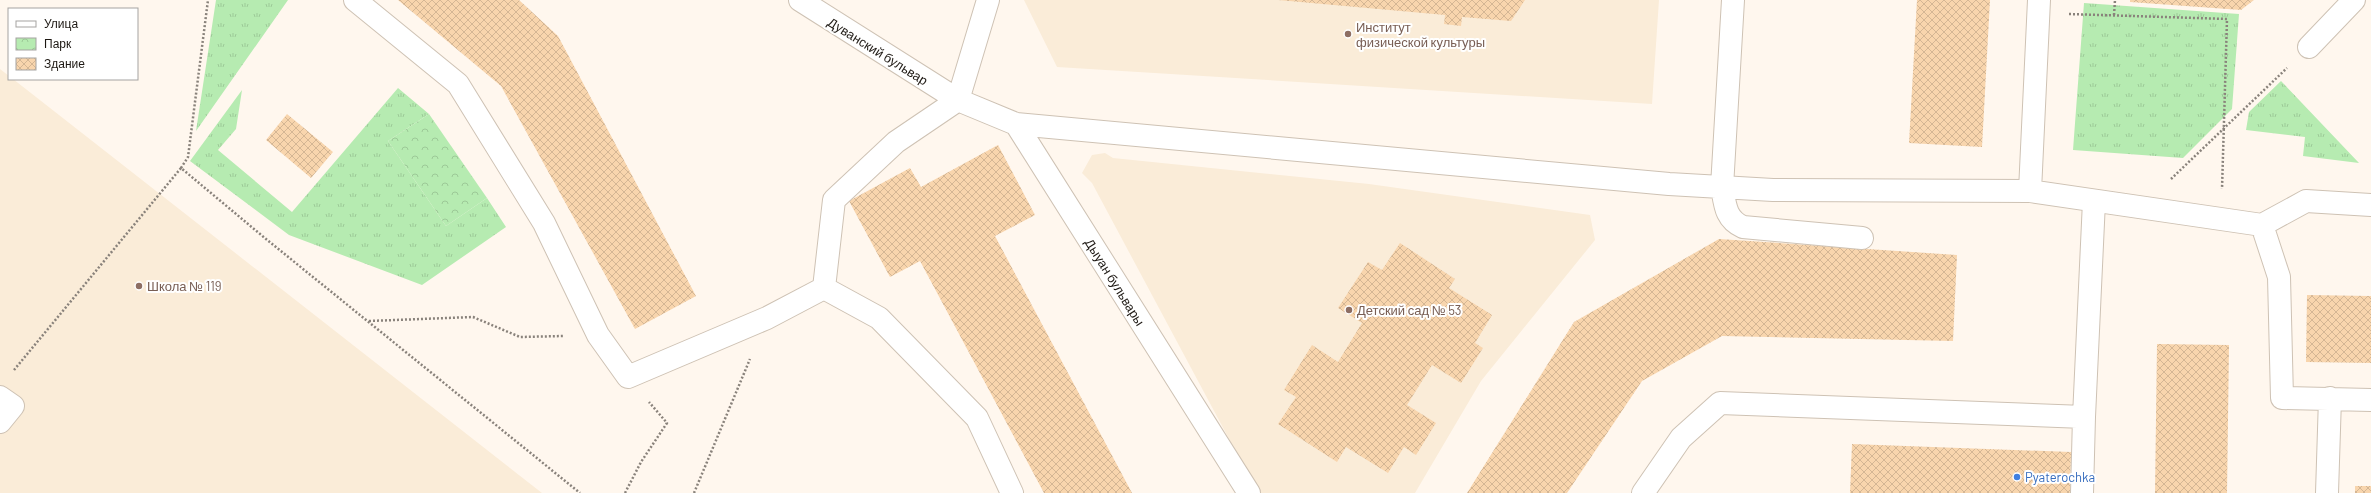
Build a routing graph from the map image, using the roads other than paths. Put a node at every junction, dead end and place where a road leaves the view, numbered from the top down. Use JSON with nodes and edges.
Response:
{"nodes":[{"id":1,"x":355,"y":0,"type":"edge"},
{"id":2,"x":800,"y":0,"type":"edge"},
{"id":3,"x":988,"y":0,"type":"edge"},
{"id":4,"x":1733,"y":0,"type":"edge"},
{"id":5,"x":2354,"y":0,"type":"edge"},
{"id":6,"x":2039,"y":6,"type":"edge"},
{"id":7,"x":2309,"y":47,"type":"road end"},
{"id":8,"x":958,"y":100,"type":"junction"},
{"id":9,"x":1016,"y":124,"type":"junction"},
{"id":10,"x":1722,"y":187,"type":"junction"},
{"id":11,"x":2030,"y":191,"type":"junction"},
{"id":12,"x":2094,"y":201,"type":"junction"},
{"id":13,"x":2371,"y":204,"type":"edge"},
{"id":14,"x":2262,"y":225,"type":"junction"},
{"id":15,"x":1862,"y":238,"type":"dead end"},
{"id":16,"x":824,"y":288,"type":"junction"},
{"id":17,"x":0,"y":397,"type":"edge"},
{"id":18,"x":2330,"y":398,"type":"junction"},
{"id":19,"x":2371,"y":400,"type":"edge"},
{"id":20,"x":2084,"y":417,"type":"junction"},
{"id":21,"x":0,"y":422,"type":"edge"},
{"id":22,"x":1012,"y":493,"type":"edge"},
{"id":23,"x":1249,"y":493,"type":"edge"},
{"id":24,"x":1643,"y":493,"type":"edge"},
{"id":25,"x":2082,"y":493,"type":"edge"},
{"id":26,"x":2327,"y":493,"type":"edge"}],
"edges":[{"from":1,"to":16,"type":"street"},
{"from":2,"to":8,"type":"street","name":"Дуванский бульвар"},
{"from":3,"to":8,"type":"street"},
{"from":4,"to":10,"type":"street"},
{"from":5,"to":7,"type":"street"},
{"from":6,"to":11,"type":"street"},
{"from":8,"to":9,"type":"street"},
{"from":8,"to":16,"type":"street"},
{"from":9,"to":10,"type":"street"},
{"from":9,"to":23,"type":"street","name":"Дыуан бульвары"},
{"from":10,"to":11,"type":"street"},
{"from":10,"to":15,"type":"street"},
{"from":11,"to":12,"type":"street"},
{"from":12,"to":14,"type":"street"},
{"from":12,"to":20,"type":"street"},
{"from":13,"to":14,"type":"street"},
{"from":14,"to":18,"type":"street"},
{"from":16,"to":22,"type":"street"},
{"from":17,"to":21,"type":"street"},
{"from":18,"to":19,"type":"street"},
{"from":18,"to":26,"type":"street"},
{"from":20,"to":24,"type":"street"},
{"from":20,"to":25,"type":"street"}]}
